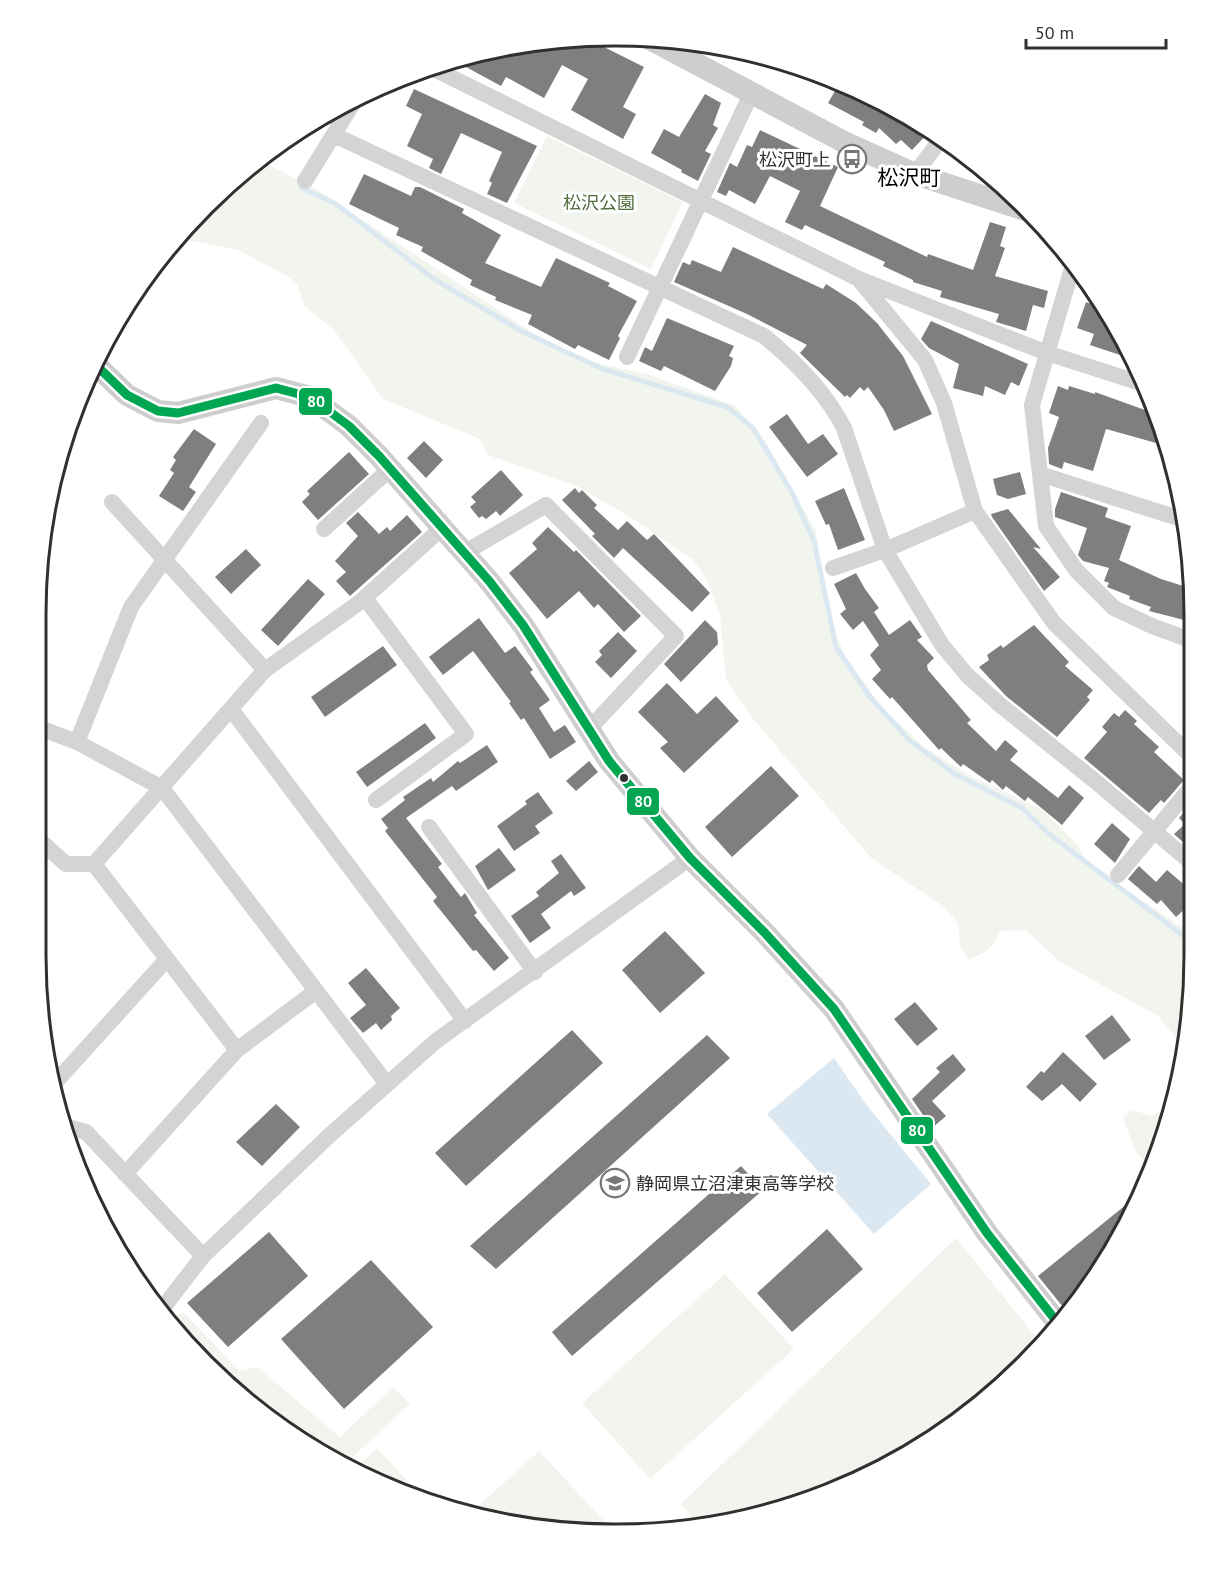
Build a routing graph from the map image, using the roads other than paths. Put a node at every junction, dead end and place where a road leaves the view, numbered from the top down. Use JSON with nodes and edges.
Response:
{"nodes":[{"id":1,"x":669,"y":49,"type":"edge"},
{"id":2,"x":443,"y":74,"type":"edge"},
{"id":3,"x":751,"y":94,"type":"junction"},
{"id":4,"x":346,"y":115,"type":"edge"},
{"id":5,"x":334,"y":135,"type":"junction"},
{"id":6,"x":936,"y":145,"type":"edge"},
{"id":7,"x":915,"y":174,"type":"junction"},
{"id":8,"x":305,"y":181,"type":"dead end"},
{"id":9,"x":700,"y":200,"type":"junction"},
{"id":10,"x":1005,"y":201,"type":"edge"},
{"id":11,"x":1070,"y":275,"type":"edge"},
{"id":12,"x":859,"y":279,"type":"junction"},
{"id":13,"x":659,"y":288,"type":"junction"},
{"id":14,"x":1047,"y":353,"type":"junction"},
{"id":15,"x":627,"y":357,"type":"dead end"},
{"id":16,"x":102,"y":371,"type":"edge"},
{"id":17,"x":1133,"y":381,"type":"edge"},
{"id":18,"x":261,"y":423,"type":"dead end"},
{"id":19,"x":390,"y":468,"type":"junction"},
{"id":20,"x":1040,"y":474,"type":"junction"},
{"id":21,"x":112,"y":502,"type":"dead end"},
{"id":22,"x":975,"y":511,"type":"junction"},
{"id":23,"x":1175,"y":517,"type":"edge"},
{"id":24,"x":442,"y":528,"type":"junction"},
{"id":25,"x":324,"y":529,"type":"dead end"},
{"id":26,"x":885,"y":550,"type":"junction"},
{"id":27,"x":464,"y":553,"type":"junction"},
{"id":28,"x":164,"y":561,"type":"junction"},
{"id":29,"x":833,"y":568,"type":"dead end"},
{"id":30,"x":365,"y":598,"type":"junction"},
{"id":31,"x":1184,"y":637,"type":"edge"},
{"id":32,"x":266,"y":670,"type":"junction"},
{"id":33,"x":231,"y":709,"type":"junction"},
{"id":34,"x":589,"y":729,"type":"junction"},
{"id":35,"x":46,"y":730,"type":"edge"},
{"id":36,"x":77,"y":742,"type":"junction"},
{"id":37,"x":1184,"y":750,"type":"edge"},
{"id":38,"x":162,"y":788,"type":"junction"},
{"id":39,"x":1184,"y":796,"type":"edge"},
{"id":40,"x":376,"y":800,"type":"dead end"},
{"id":41,"x":429,"y":827,"type":"dead end"},
{"id":42,"x":1155,"y":832,"type":"junction"},
{"id":43,"x":46,"y":846,"type":"edge"},
{"id":44,"x":1184,"y":857,"type":"edge"},
{"id":45,"x":690,"y":858,"type":"junction"},
{"id":46,"x":94,"y":864,"type":"junction"},
{"id":47,"x":1118,"y":875,"type":"dead end"},
{"id":48,"x":167,"y":959,"type":"junction"},
{"id":49,"x":535,"y":972,"type":"junction"},
{"id":50,"x":316,"y":991,"type":"junction"},
{"id":51,"x":465,"y":1021,"type":"junction"},
{"id":52,"x":237,"y":1050,"type":"junction"},
{"id":53,"x":60,"y":1078,"type":"edge"},
{"id":54,"x":387,"y":1084,"type":"junction"},
{"id":55,"x":74,"y":1129,"type":"edge"},
{"id":56,"x":125,"y":1174,"type":"junction"},
{"id":57,"x":203,"y":1256,"type":"junction"},
{"id":58,"x":166,"y":1304,"type":"edge"},
{"id":59,"x":1053,"y":1318,"type":"edge"}],
"edges":[{"from":1,"to":3,"type":"main road"},
{"from":2,"to":9,"type":"street"},
{"from":3,"to":7,"type":"main road"},
{"from":3,"to":9,"type":"street"},
{"from":4,"to":5,"type":"street"},
{"from":5,"to":8,"type":"street"},
{"from":5,"to":13,"type":"street"},
{"from":6,"to":7,"type":"street"},
{"from":7,"to":10,"type":"main road"},
{"from":9,"to":12,"type":"street"},
{"from":9,"to":13,"type":"street"},
{"from":11,"to":14,"type":"street"},
{"from":12,"to":14,"type":"street"},
{"from":12,"to":22,"type":"street"},
{"from":13,"to":15,"type":"street"},
{"from":13,"to":26,"type":"street"},
{"from":14,"to":17,"type":"street"},
{"from":14,"to":20,"type":"street"},
{"from":16,"to":19,"type":"main road"},
{"from":18,"to":28,"type":"street"},
{"from":19,"to":24,"type":"main road"},
{"from":19,"to":25,"type":"street"},
{"from":20,"to":23,"type":"street"},
{"from":20,"to":31,"type":"street"},
{"from":21,"to":28,"type":"street"},
{"from":22,"to":26,"type":"street"},
{"from":22,"to":37,"type":"street"},
{"from":24,"to":27,"type":"main road"},
{"from":24,"to":30,"type":"street"},
{"from":26,"to":29,"type":"street"},
{"from":26,"to":42,"type":"street"},
{"from":27,"to":34,"type":"main road"},
{"from":27,"to":34,"type":"street"},
{"from":28,"to":32,"type":"street"},
{"from":28,"to":36,"type":"street"},
{"from":30,"to":32,"type":"street"},
{"from":30,"to":40,"type":"street"},
{"from":32,"to":33,"type":"street"},
{"from":33,"to":38,"type":"street"},
{"from":33,"to":51,"type":"street"},
{"from":34,"to":45,"type":"main road"},
{"from":35,"to":36,"type":"street"},
{"from":36,"to":38,"type":"street"},
{"from":38,"to":46,"type":"street"},
{"from":38,"to":50,"type":"street"},
{"from":39,"to":42,"type":"street"},
{"from":41,"to":49,"type":"street"},
{"from":42,"to":44,"type":"street"},
{"from":42,"to":47,"type":"street"},
{"from":43,"to":46,"type":"street"},
{"from":45,"to":49,"type":"street"},
{"from":45,"to":59,"type":"main road"},
{"from":46,"to":48,"type":"street"},
{"from":48,"to":52,"type":"street"},
{"from":48,"to":53,"type":"street"},
{"from":49,"to":51,"type":"street"},
{"from":50,"to":52,"type":"street"},
{"from":50,"to":54,"type":"street"},
{"from":51,"to":54,"type":"street"},
{"from":52,"to":56,"type":"street"},
{"from":54,"to":57,"type":"street"},
{"from":55,"to":56,"type":"street"},
{"from":56,"to":57,"type":"street"},
{"from":57,"to":58,"type":"street"}]}
